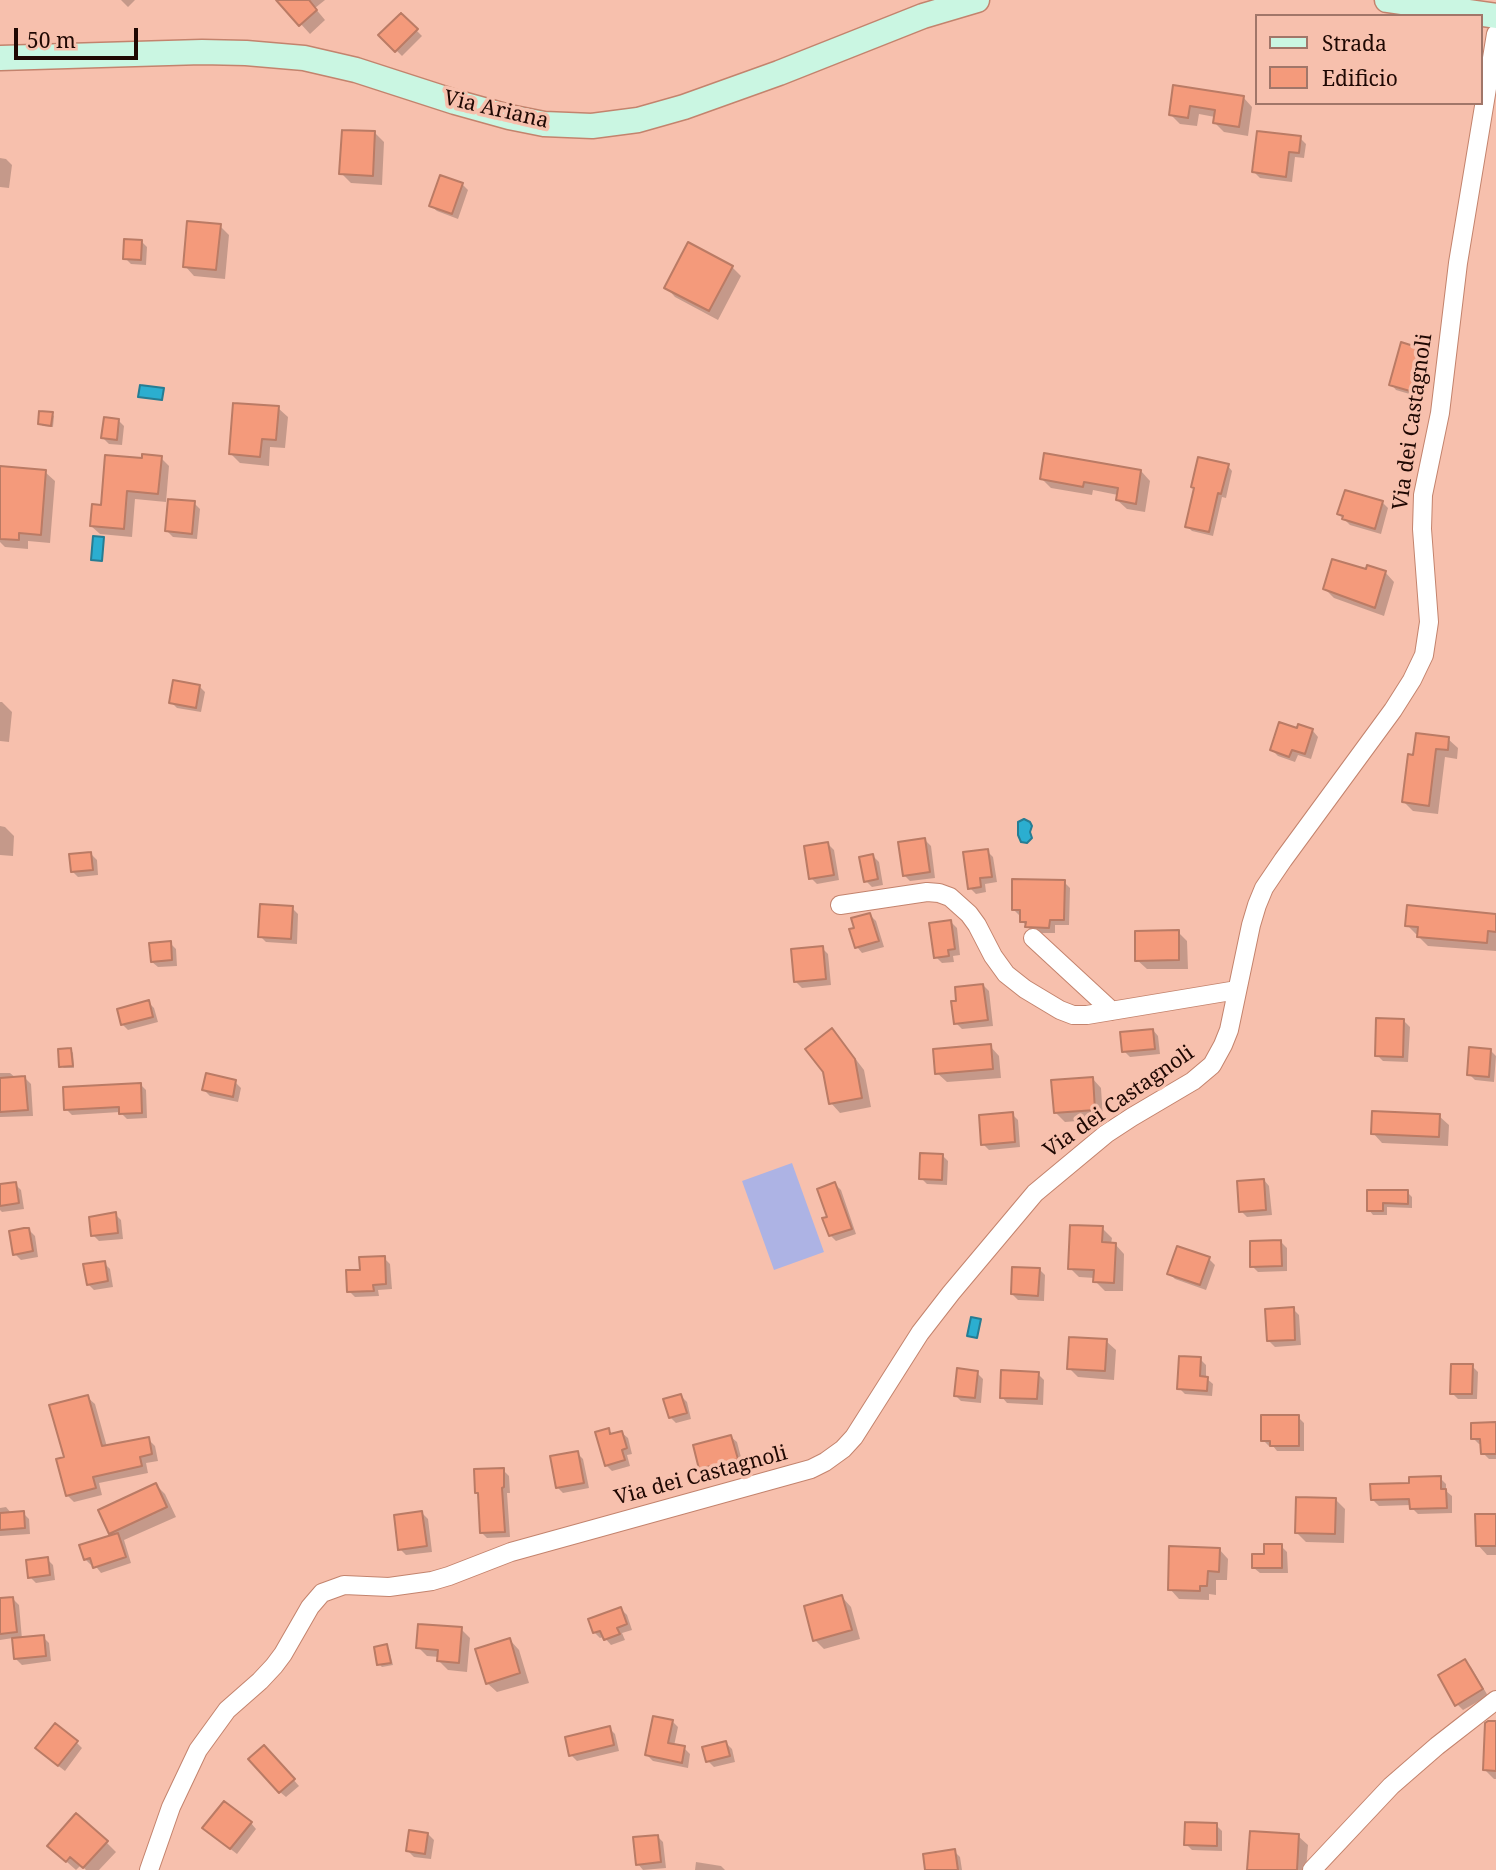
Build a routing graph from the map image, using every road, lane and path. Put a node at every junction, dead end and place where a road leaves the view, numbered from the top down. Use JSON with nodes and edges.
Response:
{"nodes":[{"id":1,"x":977,"y":0,"type":"edge"},
{"id":2,"x":1387,"y":0,"type":"edge"},
{"id":3,"x":1496,"y":16,"type":"edge"},
{"id":4,"x":1496,"y":34,"type":"edge"},
{"id":5,"x":0,"y":58,"type":"edge"},
{"id":6,"x":840,"y":905,"type":"dead end"},
{"id":7,"x":1033,"y":938,"type":"dead end"},
{"id":8,"x":1237,"y":990,"type":"junction"},
{"id":9,"x":1112,"y":1011,"type":"junction"},
{"id":10,"x":1496,"y":1700,"type":"edge"},
{"id":11,"x":149,"y":1870,"type":"edge"},
{"id":12,"x":1312,"y":1870,"type":"edge"}],
"edges":[{"from":1,"to":5,"type":"main road","name":"Via Ariana"},
{"from":2,"to":3,"type":"main road"},
{"from":4,"to":8,"type":"street","name":"Via dei Castagnoli"},
{"from":6,"to":9,"type":"street"},
{"from":7,"to":9,"type":"street"},
{"from":8,"to":9,"type":"street"},
{"from":8,"to":11,"type":"street","name":"Via dei Castagnoli"},
{"from":10,"to":12,"type":"street"}]}
